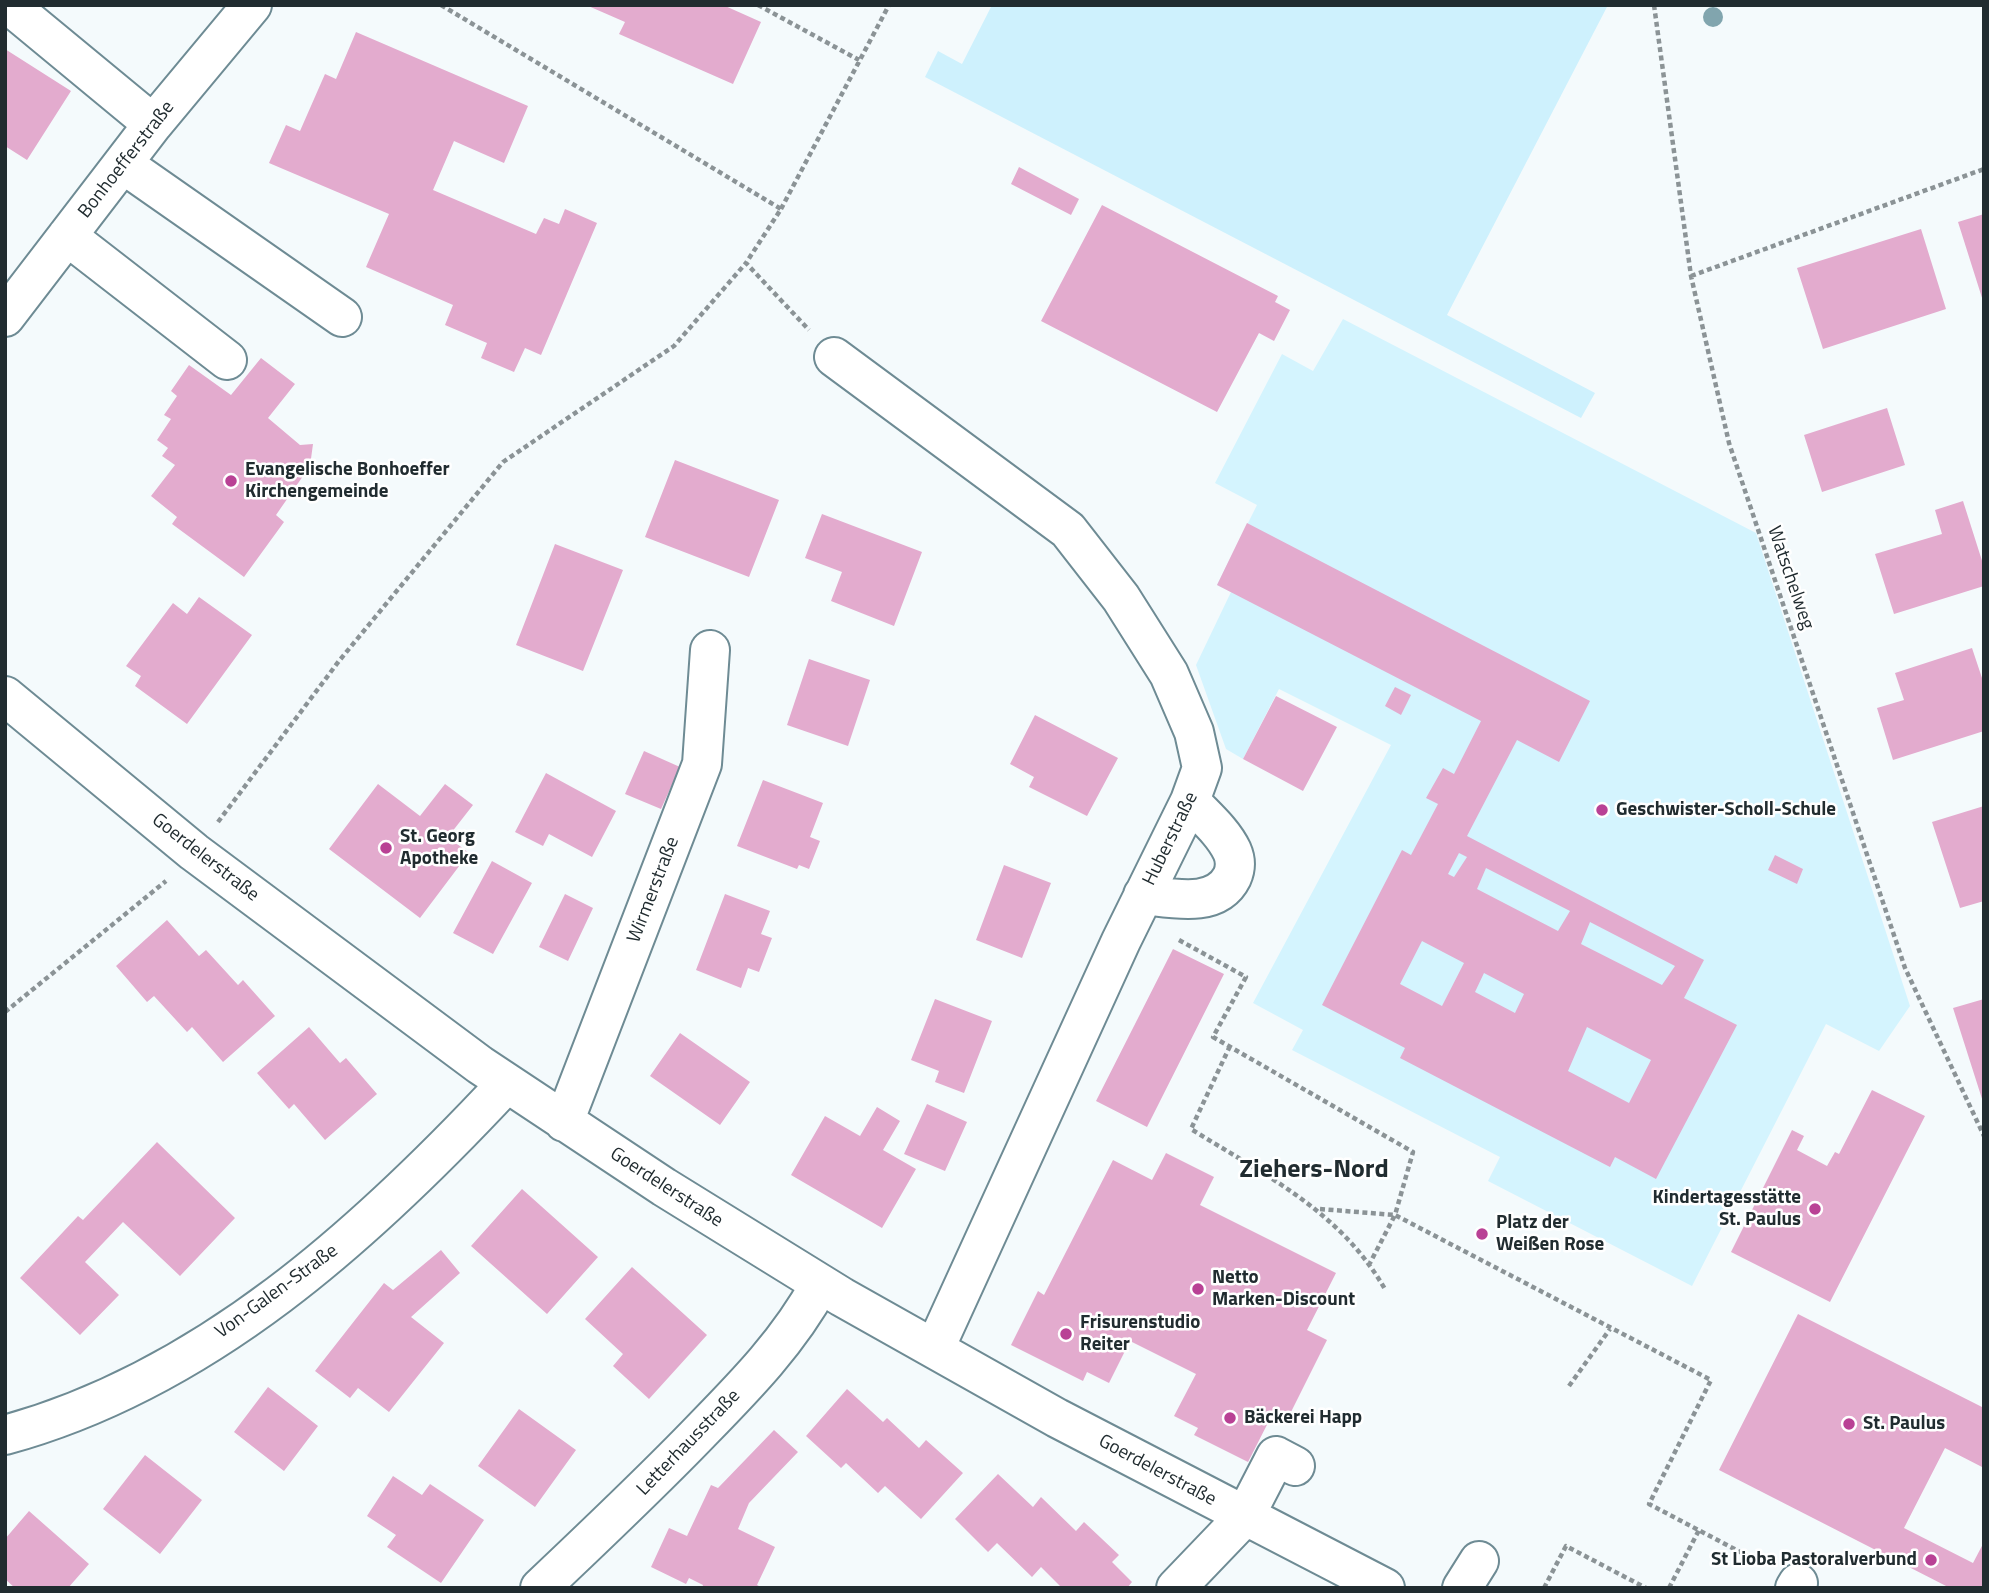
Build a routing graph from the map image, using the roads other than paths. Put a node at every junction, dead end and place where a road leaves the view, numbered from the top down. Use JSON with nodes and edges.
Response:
{"nodes":[{"id":1,"x":9,"y":5,"type":"edge"},
{"id":2,"x":252,"y":5,"type":"edge"},
{"id":3,"x":153,"y":124,"type":"junction"},
{"id":4,"x":122,"y":164,"type":"junction"},
{"id":5,"x":67,"y":236,"type":"junction"},
{"id":6,"x":5,"y":317,"type":"edge"},
{"id":7,"x":342,"y":317,"type":"dead end"},
{"id":8,"x":834,"y":357,"type":"road end"},
{"id":9,"x":227,"y":360,"type":"dead end"},
{"id":10,"x":710,"y":650,"type":"dead end"},
{"id":11,"x":5,"y":696,"type":"edge"},
{"id":12,"x":1190,"y":801,"type":"junction"},
{"id":13,"x":1143,"y":895,"type":"junction"},
{"id":14,"x":506,"y":1084,"type":"junction"},
{"id":15,"x":564,"y":1122,"type":"junction"},
{"id":16,"x":820,"y":1284,"type":"junction"},
{"id":17,"x":935,"y":1349,"type":"junction"},
{"id":18,"x":5,"y":1435,"type":"edge"},
{"id":19,"x":1295,"y":1466,"type":"dead end"},
{"id":20,"x":1245,"y":1516,"type":"junction"},
{"id":21,"x":540,"y":1588,"type":"edge"},
{"id":22,"x":1176,"y":1588,"type":"edge"},
{"id":23,"x":1385,"y":1588,"type":"edge"}],
"edges":[{"from":1,"to":3,"type":"street"},
{"from":2,"to":3,"type":"street","name":"Bonhoefferstraße"},
{"from":3,"to":4,"type":"street","name":"Bonhoefferstraße"},
{"from":4,"to":5,"type":"street","name":"Bonhoefferstraße"},
{"from":4,"to":7,"type":"street"},
{"from":5,"to":6,"type":"street","name":"Bonhoefferstraße"},
{"from":5,"to":9,"type":"street"},
{"from":8,"to":12,"type":"street","name":"Huberstraße"},
{"from":10,"to":15,"type":"street","name":"Wirmerstraße"},
{"from":11,"to":14,"type":"street","name":"Goerdelerstraße"},
{"from":12,"to":13,"type":"street","name":"Huberstraße"},
{"from":12,"to":13,"type":"street"},
{"from":13,"to":17,"type":"street","name":"Huberstraße"},
{"from":14,"to":15,"type":"street","name":"Goerdelerstraße"},
{"from":14,"to":18,"type":"street","name":"Von-Galen-Straße"},
{"from":15,"to":16,"type":"street","name":"Goerdelerstraße"},
{"from":16,"to":17,"type":"street","name":"Goerdelerstraße"},
{"from":16,"to":21,"type":"street","name":"Letterhausstraße"},
{"from":17,"to":20,"type":"street","name":"Goerdelerstraße"},
{"from":19,"to":20,"type":"street"},
{"from":20,"to":22,"type":"street"},
{"from":20,"to":23,"type":"street","name":"Goerdelerstraße"}]}
